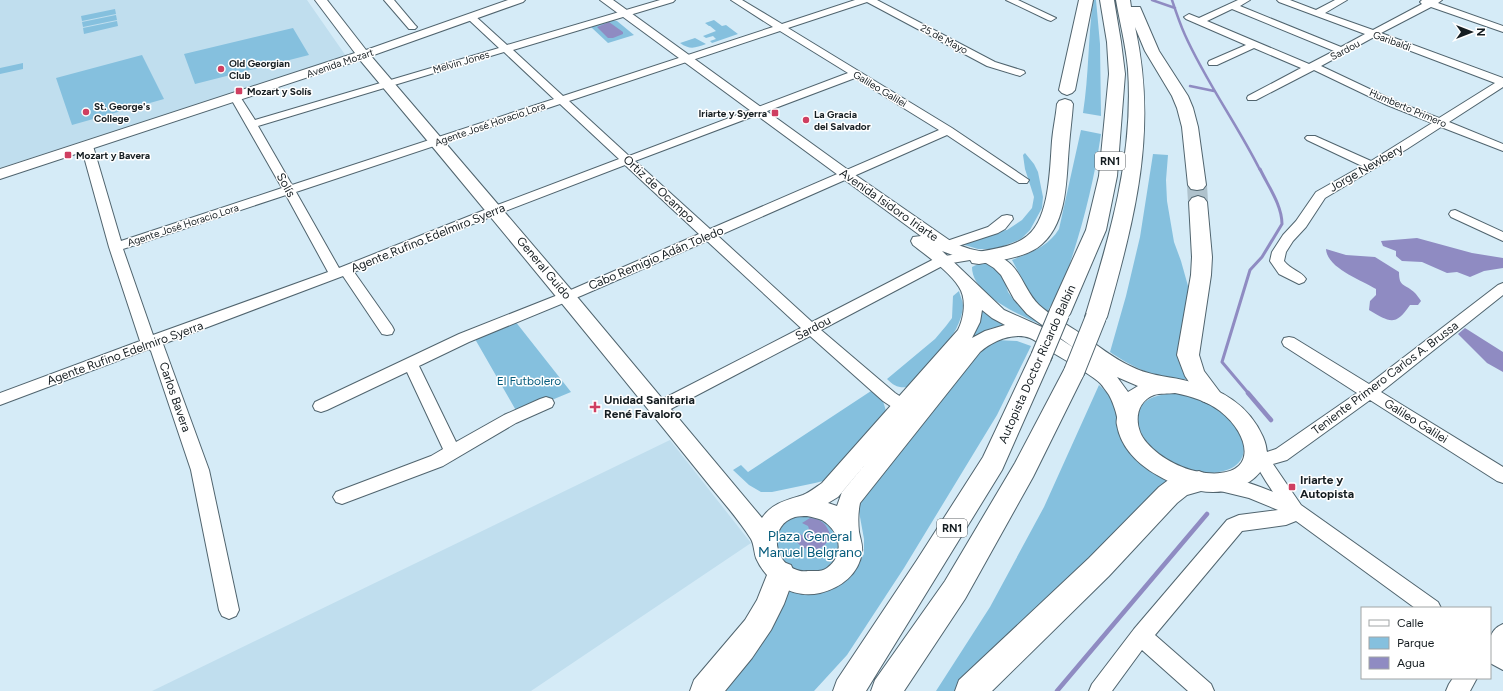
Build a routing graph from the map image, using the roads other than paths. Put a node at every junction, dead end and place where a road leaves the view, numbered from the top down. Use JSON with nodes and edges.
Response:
{"nodes":[{"id":1,"x":320,"y":0,"type":"edge"},
{"id":2,"x":389,"y":0,"type":"edge"},
{"id":3,"x":519,"y":0,"type":"edge"},
{"id":4,"x":593,"y":0,"type":"edge"},
{"id":5,"x":606,"y":0,"type":"edge"},
{"id":6,"x":670,"y":0,"type":"edge"},
{"id":7,"x":736,"y":0,"type":"edge"},
{"id":8,"x":864,"y":0,"type":"edge"},
{"id":9,"x":870,"y":0,"type":"edge"},
{"id":10,"x":1011,"y":0,"type":"edge"},
{"id":11,"x":1086,"y":0,"type":"edge"},
{"id":12,"x":1107,"y":0,"type":"edge"},
{"id":13,"x":1123,"y":0,"type":"edge"},
{"id":14,"x":1132,"y":0,"type":"edge"},
{"id":15,"x":1245,"y":0,"type":"edge"},
{"id":16,"x":1282,"y":0,"type":"edge"},
{"id":17,"x":1342,"y":0,"type":"edge"},
{"id":18,"x":1418,"y":0,"type":"edge"},
{"id":19,"x":1433,"y":2,"type":"edge"},
{"id":20,"x":1232,"y":6,"type":"junction"},
{"id":21,"x":1317,"y":13,"type":"junction"},
{"id":22,"x":620,"y":15,"type":"junction"},
{"id":23,"x":471,"y":17,"type":"junction"},
{"id":24,"x":1189,"y":17,"type":"dead end"},
{"id":25,"x":1051,"y":18,"type":"dead end"},
{"id":26,"x":1199,"y":21,"type":"junction"},
{"id":27,"x":412,"y":27,"type":"dead end"},
{"id":28,"x":780,"y":28,"type":"junction"},
{"id":29,"x":1503,"y":29,"type":"edge"},
{"id":30,"x":1374,"y":34,"type":"junction"},
{"id":31,"x":1253,"y":45,"type":"junction"},
{"id":32,"x":506,"y":49,"type":"junction"},
{"id":33,"x":1343,"y":51,"type":"junction"},
{"id":34,"x":363,"y":55,"type":"junction"},
{"id":35,"x":681,"y":60,"type":"junction"},
{"id":36,"x":1213,"y":64,"type":"dead end"},
{"id":37,"x":1312,"y":67,"type":"junction"},
{"id":38,"x":1020,"y":73,"type":"dead end"},
{"id":39,"x":855,"y":74,"type":"junction"},
{"id":40,"x":1503,"y":82,"type":"edge"},
{"id":41,"x":387,"y":83,"type":"junction"},
{"id":42,"x":236,"y":97,"type":"junction"},
{"id":43,"x":1252,"y":98,"type":"dead end"},
{"id":44,"x":561,"y":100,"type":"junction"},
{"id":45,"x":753,"y":113,"type":"junction"},
{"id":46,"x":1440,"y":123,"type":"junction"},
{"id":47,"x":252,"y":124,"type":"junction"},
{"id":48,"x":948,"y":130,"type":"junction"},
{"id":49,"x":1311,"y":138,"type":"dead end"},
{"id":50,"x":436,"y":142,"type":"junction"},
{"id":51,"x":87,"y":146,"type":"junction"},
{"id":52,"x":1503,"y":148,"type":"edge"},
{"id":53,"x":629,"y":161,"type":"junction"},
{"id":54,"x":1370,"y":165,"type":"junction"},
{"id":55,"x":0,"y":174,"type":"edge"},
{"id":56,"x":841,"y":178,"type":"junction"},
{"id":57,"x":1023,"y":180,"type":"dead end"},
{"id":58,"x":289,"y":190,"type":"junction"},
{"id":59,"x":496,"y":210,"type":"junction"},
{"id":60,"x":1455,"y":214,"type":"dead end"},
{"id":61,"x":1007,"y":219,"type":"dead end"},
{"id":62,"x":709,"y":235,"type":"junction"},
{"id":63,"x":1503,"y":237,"type":"edge"},
{"id":64,"x":116,"y":247,"type":"junction"},
{"id":65,"x":939,"y":248,"type":"junction"},
{"id":66,"x":975,"y":257,"type":"junction"},
{"id":67,"x":341,"y":272,"type":"junction"},
{"id":68,"x":1299,"y":279,"type":"dead end"},
{"id":69,"x":967,"y":283,"type":"junction"},
{"id":70,"x":1503,"y":288,"type":"edge"},
{"id":71,"x":567,"y":296,"type":"junction"},
{"id":72,"x":811,"y":329,"type":"junction"},
{"id":73,"x":387,"y":330,"type":"dead end"},
{"id":74,"x":1035,"y":332,"type":"junction"},
{"id":75,"x":1289,"y":342,"type":"dead end"},
{"id":76,"x":152,"y":343,"type":"junction"},
{"id":77,"x":411,"y":364,"type":"junction"},
{"id":78,"x":1175,"y":386,"type":"junction"},
{"id":79,"x":1370,"y":392,"type":"junction"},
{"id":80,"x":1210,"y":395,"type":"junction"},
{"id":81,"x":0,"y":399,"type":"edge"},
{"id":82,"x":546,"y":403,"type":"dead end"},
{"id":83,"x":321,"y":406,"type":"dead end"},
{"id":84,"x":904,"y":407,"type":"junction"},
{"id":85,"x":659,"y":408,"type":"junction"},
{"id":86,"x":1126,"y":414,"type":"junction"},
{"id":87,"x":452,"y":452,"type":"junction"},
{"id":88,"x":1259,"y":453,"type":"junction"},
{"id":89,"x":1503,"y":476,"type":"edge"},
{"id":90,"x":1206,"y":483,"type":"junction"},
{"id":91,"x":342,"y":498,"type":"dead end"},
{"id":92,"x":794,"y":507,"type":"junction"},
{"id":93,"x":1298,"y":512,"type":"junction"},
{"id":94,"x":848,"y":531,"type":"junction"},
{"id":95,"x":764,"y":538,"type":"junction"},
{"id":96,"x":781,"y":574,"type":"junction"},
{"id":97,"x":1430,"y":607,"type":"edge"},
{"id":98,"x":229,"y":610,"type":"dead end"},
{"id":99,"x":1503,"y":634,"type":"edge"},
{"id":100,"x":1141,"y":636,"type":"junction"},
{"id":101,"x":1491,"y":650,"type":"edge"},
{"id":102,"x":1491,"y":652,"type":"edge"},
{"id":103,"x":1503,"y":660,"type":"edge"},
{"id":104,"x":1466,"y":679,"type":"edge"},
{"id":105,"x":705,"y":691,"type":"edge"},
{"id":106,"x":848,"y":691,"type":"edge"},
{"id":107,"x":886,"y":691,"type":"edge"},
{"id":108,"x":970,"y":691,"type":"edge"},
{"id":109,"x":1099,"y":691,"type":"edge"},
{"id":110,"x":1204,"y":691,"type":"edge"},
{"id":111,"x":1456,"y":691,"type":"edge"}],
"edges":[{"from":1,"to":34,"type":"main road","name":"General Guido"},
{"from":2,"to":27,"type":"street"},
{"from":3,"to":23,"type":"main road","name":"Avenida Mozart"},
{"from":4,"to":22,"type":"main road","name":"Avenida Isidoro Iriarte"},
{"from":5,"to":22,"type":"main road","name":"Avenida Isidoro Iriarte"},
{"from":6,"to":22,"type":"street","name":"Melvin Jones"},
{"from":7,"to":28,"type":"street","name":"Galileo Galilei"},
{"from":8,"to":28,"type":"street","name":"Agente José Horacio Lora"},
{"from":9,"to":38,"type":"street","name":"25 de Mayo"},
{"from":10,"to":25,"type":"street"},
{"from":11,"to":66,"type":"highway"},
{"from":12,"to":106,"type":"highway","name":"Autopista Doctor Ricardo Balbín","number":"RN1","bridge":true},
{"from":13,"to":107,"type":"highway","number":"RN1","bridge":true},
{"from":14,"to":80,"type":"highway"},
{"from":15,"to":20,"type":"street"},
{"from":16,"to":21,"type":"street","name":"Garibaldi"},
{"from":17,"to":21,"type":"street"},
{"from":18,"to":19,"type":"street"},
{"from":19,"to":29,"type":"street"},
{"from":19,"to":30,"type":"street","name":"Sardou"},
{"from":20,"to":26,"type":"street"},
{"from":20,"to":33,"type":"street"},
{"from":21,"to":30,"type":"street","name":"Garibaldi"},
{"from":22,"to":32,"type":"street","name":"Melvin Jones"},
{"from":22,"to":35,"type":"main road","name":"Avenida Isidoro Iriarte"},
{"from":23,"to":32,"type":"street","name":"Ortiz de Ocampo"},
{"from":23,"to":34,"type":"main road","name":"Avenida Mozart"},
{"from":24,"to":26,"type":"street","name":"Humberto Primero"},
{"from":26,"to":31,"type":"street","name":"Humberto Primero"},
{"from":28,"to":35,"type":"street","name":"Agente José Horacio Lora"},
{"from":28,"to":39,"type":"street","name":"Galileo Galilei"},
{"from":30,"to":33,"type":"street","name":"Sardou"},
{"from":30,"to":40,"type":"street","name":"Garibaldi"},
{"from":31,"to":36,"type":"street"},
{"from":31,"to":37,"type":"street","name":"Humberto Primero"},
{"from":32,"to":41,"type":"street","name":"Melvin Jones"},
{"from":32,"to":44,"type":"street","name":"Ortiz de Ocampo"},
{"from":33,"to":37,"type":"street","name":"Sardou"},
{"from":34,"to":41,"type":"main road","name":"General Guido"},
{"from":34,"to":42,"type":"main road","name":"Avenida Mozart"},
{"from":35,"to":44,"type":"street","name":"Agente José Horacio Lora"},
{"from":35,"to":45,"type":"main road","name":"Avenida Isidoro Iriarte"},
{"from":37,"to":43,"type":"street","name":"Sardou"},
{"from":37,"to":46,"type":"street","name":"Humberto Primero"},
{"from":39,"to":45,"type":"street","name":"Agente Rufino Edelmiro Syerra"},
{"from":39,"to":48,"type":"street","name":"Galileo Galilei"},
{"from":40,"to":46,"type":"street","name":"Jorge Newbery"},
{"from":41,"to":47,"type":"street","name":"Melvin Jones"},
{"from":41,"to":50,"type":"main road","name":"General Guido"},
{"from":42,"to":47,"type":"street","name":"Solís"},
{"from":42,"to":51,"type":"main road","name":"Avenida Mozart"},
{"from":44,"to":50,"type":"street","name":"Agente José Horacio Lora"},
{"from":44,"to":53,"type":"street","name":"Ortiz de Ocampo"},
{"from":45,"to":53,"type":"street","name":"Agente Rufino Edelmiro Syerra"},
{"from":45,"to":56,"type":"main road","name":"Avenida Isidoro Iriarte"},
{"from":46,"to":52,"type":"street","name":"Humberto Primero"},
{"from":46,"to":54,"type":"street","name":"Jorge Newbery"},
{"from":47,"to":58,"type":"street","name":"Solís"},
{"from":48,"to":56,"type":"street","name":"Cabo Remigio Adán Toledo"},
{"from":48,"to":57,"type":"street","name":"Galileo Galilei"},
{"from":49,"to":54,"type":"street"},
{"from":50,"to":58,"type":"street","name":"Agente José Horacio Lora"},
{"from":50,"to":59,"type":"main road","name":"General Guido"},
{"from":51,"to":55,"type":"main road","name":"Avenida Mozart"},
{"from":51,"to":64,"type":"street","name":"Carlos Bavera"},
{"from":53,"to":59,"type":"street","name":"Agente Rufino Edelmiro Syerra"},
{"from":53,"to":62,"type":"street","name":"Ortiz de Ocampo"},
{"from":54,"to":68,"type":"street","name":"Jorge Newbery"},
{"from":56,"to":62,"type":"street","name":"Cabo Remigio Adán Toledo"},
{"from":56,"to":65,"type":"main road","name":"Avenida Isidoro Iriarte"},
{"from":58,"to":64,"type":"street","name":"Agente José Horacio Lora"},
{"from":58,"to":67,"type":"street","name":"Solís"},
{"from":59,"to":67,"type":"street","name":"Agente Rufino Edelmiro Syerra"},
{"from":59,"to":71,"type":"main road","name":"General Guido"},
{"from":60,"to":63,"type":"street"},
{"from":61,"to":65,"type":"street","name":"Sardou"},
{"from":62,"to":71,"type":"street","name":"Cabo Remigio Adán Toledo"},
{"from":62,"to":72,"type":"street","name":"Ortiz de Ocampo"},
{"from":64,"to":76,"type":"street","name":"Carlos Bavera"},
{"from":65,"to":66,"type":"main road","name":"Avenida Isidoro Iriarte"},
{"from":65,"to":69,"type":"main road","name":"Avenida Isidoro Iriarte"},
{"from":65,"to":72,"type":"street","name":"Sardou"},
{"from":66,"to":69,"type":"main road"},
{"from":66,"to":78,"type":"main road","name":"Avenida Isidoro Iriarte"},
{"from":67,"to":73,"type":"street","name":"Solís"},
{"from":67,"to":76,"type":"street","name":"Agente Rufino Edelmiro Syerra"},
{"from":69,"to":74,"type":"main road","name":"Avenida Isidoro Iriarte"},
{"from":69,"to":84,"type":"main road"},
{"from":70,"to":79,"type":"street","name":"Teniente Primero Carlos A. Brussa"},
{"from":71,"to":77,"type":"street","name":"Cabo Remigio Adán Toledo"},
{"from":71,"to":85,"type":"main road","name":"General Guido"},
{"from":72,"to":84,"type":"street","name":"Ortiz de Ocampo"},
{"from":72,"to":85,"type":"street","name":"Sardou"},
{"from":74,"to":86,"type":"main road","name":"Avenida Isidoro Iriarte"},
{"from":74,"to":94,"type":"main road"},
{"from":75,"to":79,"type":"street","name":"Galileo Galilei"},
{"from":76,"to":81,"type":"street","name":"Agente Rufino Edelmiro Syerra"},
{"from":76,"to":98,"type":"street","name":"Carlos Bavera"},
{"from":77,"to":83,"type":"street","name":"Cabo Remigio Adán Toledo"},
{"from":77,"to":87,"type":"street"},
{"from":78,"to":80,"type":"main road"},
{"from":78,"to":86,"type":"main road"},
{"from":79,"to":88,"type":"street","name":"Teniente Primero Carlos A. Brussa"},
{"from":79,"to":89,"type":"street","name":"Galileo Galilei"},
{"from":80,"to":88,"type":"main road"},
{"from":82,"to":87,"type":"street"},
{"from":84,"to":92,"type":"main road"},
{"from":85,"to":95,"type":"main road","name":"General Guido"},
{"from":86,"to":90,"type":"main road"},
{"from":87,"to":91,"type":"street"},
{"from":88,"to":90,"type":"main road"},
{"from":88,"to":93,"type":"street"},
{"from":90,"to":93,"type":"street"},
{"from":90,"to":108,"type":"highway"},
{"from":92,"to":94,"type":"main road"},
{"from":92,"to":95,"type":"main road"},
{"from":93,"to":97,"type":"street"},
{"from":93,"to":100,"type":"street"},
{"from":94,"to":96,"type":"main road"},
{"from":95,"to":96,"type":"main road"},
{"from":96,"to":105,"type":"highway"},
{"from":99,"to":101,"type":"street"},
{"from":100,"to":109,"type":"street"},
{"from":100,"to":110,"type":"street"},
{"from":102,"to":103,"type":"street"},
{"from":104,"to":111,"type":"street"}]}
